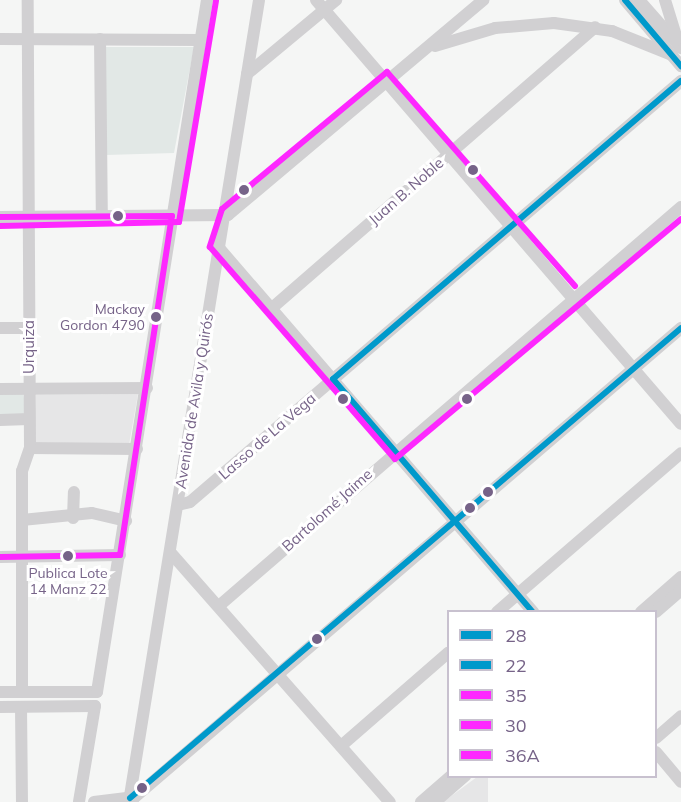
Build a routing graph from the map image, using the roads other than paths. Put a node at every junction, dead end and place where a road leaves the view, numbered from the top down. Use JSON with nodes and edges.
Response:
{"nodes":[{"id":1,"x":28,"y":0,"type":"edge"},
{"id":2,"x":207,"y":0,"type":"edge"},
{"id":3,"x":259,"y":0,"type":"edge"},
{"id":4,"x":336,"y":0,"type":"edge"},
{"id":5,"x":483,"y":0,"type":"edge"},
{"id":6,"x":625,"y":0,"type":"edge"},
{"id":7,"x":639,"y":0,"type":"edge"},
{"id":8,"x":665,"y":0,"type":"edge"},
{"id":9,"x":321,"y":5,"type":"edge"},
{"id":10,"x":595,"y":27,"type":"junction"},
{"id":11,"x":0,"y":39,"type":"edge"},
{"id":12,"x":28,"y":39,"type":"junction"},
{"id":13,"x":100,"y":39,"type":"junction"},
{"id":14,"x":201,"y":40,"type":"junction"},
{"id":15,"x":425,"y":49,"type":"junction"},
{"id":16,"x":678,"y":50,"type":"edge"},
{"id":17,"x":681,"y":66,"type":"edge"},
{"id":18,"x":247,"y":74,"type":"junction"},
{"id":19,"x":386,"y":81,"type":"junction"},
{"id":20,"x":681,"y":81,"type":"edge"},
{"id":21,"x":448,"y":155,"type":"junction"},
{"id":22,"x":681,"y":207,"type":"edge"},
{"id":23,"x":228,"y":215,"type":"junction"},
{"id":24,"x":102,"y":216,"type":"junction"},
{"id":25,"x":172,"y":216,"type":"junction"},
{"id":26,"x":0,"y":217,"type":"edge"},
{"id":27,"x":29,"y":217,"type":"junction"},
{"id":28,"x":511,"y":226,"type":"junction"},
{"id":29,"x":219,"y":248,"type":"junction"},
{"id":30,"x":573,"y":299,"type":"junction"},
{"id":31,"x":272,"y":308,"type":"junction"},
{"id":32,"x":0,"y":328,"type":"edge"},
{"id":33,"x":29,"y":328,"type":"junction"},
{"id":34,"x":681,"y":328,"type":"edge"},
{"id":35,"x":634,"y":369,"type":"junction"},
{"id":36,"x":333,"y":379,"type":"junction"},
{"id":37,"x":29,"y":388,"type":"junction"},
{"id":38,"x":147,"y":388,"type":"junction"},
{"id":39,"x":0,"y":389,"type":"edge"},
{"id":40,"x":30,"y":419,"type":"junction"},
{"id":41,"x":0,"y":420,"type":"edge"},
{"id":42,"x":681,"y":424,"type":"edge"},
{"id":43,"x":30,"y":448,"type":"junction"},
{"id":44,"x":137,"y":449,"type":"junction"},
{"id":45,"x":395,"y":450,"type":"junction"},
{"id":46,"x":681,"y":453,"type":"edge"},
{"id":47,"x":74,"y":492,"type":"dead end"},
{"id":48,"x":178,"y":505,"type":"junction"},
{"id":49,"x":73,"y":518,"type":"junction"},
{"id":50,"x":22,"y":520,"type":"junction"},
{"id":51,"x":126,"y":521,"type":"junction"},
{"id":52,"x":456,"y":523,"type":"junction"},
{"id":53,"x":170,"y":552,"type":"junction"},
{"id":54,"x":120,"y":555,"type":"junction"},
{"id":55,"x":0,"y":556,"type":"edge"},
{"id":56,"x":22,"y":556,"type":"junction"},
{"id":57,"x":681,"y":577,"type":"edge"},
{"id":58,"x":681,"y":590,"type":"edge"},
{"id":59,"x":518,"y":594,"type":"junction"},
{"id":60,"x":220,"y":605,"type":"junction"},
{"id":61,"x":499,"y":610,"type":"edge"},
{"id":62,"x":531,"y":610,"type":"edge"},
{"id":63,"x":643,"y":610,"type":"edge"},
{"id":64,"x":657,"y":611,"type":"edge"},
{"id":65,"x":447,"y":654,"type":"edge"},
{"id":66,"x":280,"y":675,"type":"junction"},
{"id":67,"x":0,"y":692,"type":"edge"},
{"id":68,"x":22,"y":692,"type":"junction"},
{"id":69,"x":0,"y":707,"type":"edge"},
{"id":70,"x":21,"y":707,"type":"junction"},
{"id":71,"x":681,"y":716,"type":"edge"},
{"id":72,"x":657,"y":737,"type":"edge"},
{"id":73,"x":341,"y":746,"type":"junction"},
{"id":74,"x":657,"y":753,"type":"edge"},
{"id":75,"x":450,"y":778,"type":"edge"},
{"id":76,"x":464,"y":778,"type":"edge"},
{"id":77,"x":681,"y":782,"type":"edge"},
{"id":78,"x":130,"y":800,"type":"edge"},
{"id":79,"x":22,"y":802,"type":"edge"},
{"id":80,"x":80,"y":802,"type":"edge"},
{"id":81,"x":94,"y":802,"type":"edge"},
{"id":82,"x":390,"y":802,"type":"edge"},
{"id":83,"x":422,"y":802,"type":"edge"},
{"id":84,"x":435,"y":802,"type":"edge"}],
"edges":[{"from":1,"to":12,"type":"street","name":"Urquiza"},
{"from":2,"to":14,"type":"street"},
{"from":3,"to":18,"type":"street","name":"Avenida de Avila y Quirós"},
{"from":4,"to":9,"type":"street"},
{"from":5,"to":15,"type":"street"},
{"from":6,"to":16,"type":"street"},
{"from":7,"to":16,"type":"street"},
{"from":8,"to":16,"type":"street"},
{"from":9,"to":18,"type":"street"},
{"from":9,"to":19,"type":"street"},
{"from":10,"to":15,"type":"street"},
{"from":10,"to":16,"type":"street"},
{"from":10,"to":21,"type":"street","name":"Juan B. Noble"},
{"from":11,"to":12,"type":"street"},
{"from":12,"to":13,"type":"street"},
{"from":12,"to":27,"type":"street","name":"Urquiza"},
{"from":13,"to":14,"type":"street"},
{"from":13,"to":24,"type":"street"},
{"from":14,"to":25,"type":"street"},
{"from":15,"to":19,"type":"street"},
{"from":16,"to":17,"type":"street"},
{"from":18,"to":23,"type":"street","name":"Avenida de Avila y Quirós"},
{"from":19,"to":21,"type":"street"},
{"from":19,"to":23,"type":"street"},
{"from":20,"to":28,"type":"street","name":"Lasso de La Vega"},
{"from":21,"to":28,"type":"street"},
{"from":21,"to":31,"type":"street","name":"Juan B. Noble"},
{"from":22,"to":30,"type":"street","name":"Bartolomé Jaime"},
{"from":23,"to":25,"type":"street"},
{"from":23,"to":29,"type":"street","name":"Avenida de Avila y Quirós"},
{"from":24,"to":25,"type":"street"},
{"from":24,"to":27,"type":"street"},
{"from":25,"to":38,"type":"street"},
{"from":26,"to":27,"type":"street"},
{"from":27,"to":33,"type":"street","name":"Urquiza"},
{"from":28,"to":30,"type":"street"},
{"from":28,"to":36,"type":"street","name":"Lasso de La Vega"},
{"from":29,"to":31,"type":"street"},
{"from":29,"to":48,"type":"street","name":"Avenida de Avila y Quirós"},
{"from":30,"to":35,"type":"street"},
{"from":30,"to":45,"type":"street","name":"Bartolomé Jaime"},
{"from":31,"to":36,"type":"street"},
{"from":32,"to":33,"type":"street"},
{"from":33,"to":37,"type":"street","name":"Urquiza"},
{"from":34,"to":35,"type":"street"},
{"from":35,"to":42,"type":"street"},
{"from":35,"to":52,"type":"street"},
{"from":36,"to":45,"type":"street"},
{"from":36,"to":48,"type":"street","name":"Lasso de La Vega"},
{"from":37,"to":38,"type":"street"},
{"from":37,"to":39,"type":"street"},
{"from":37,"to":40,"type":"street","name":"Urquiza"},
{"from":38,"to":44,"type":"street"},
{"from":40,"to":41,"type":"street"},
{"from":40,"to":43,"type":"street","name":"Urquiza"},
{"from":43,"to":44,"type":"street"},
{"from":43,"to":50,"type":"street","name":"Urquiza"},
{"from":44,"to":51,"type":"street"},
{"from":45,"to":52,"type":"street"},
{"from":45,"to":60,"type":"street","name":"Bartolomé Jaime"},
{"from":46,"to":59,"type":"street"},
{"from":47,"to":49,"type":"street"},
{"from":48,"to":53,"type":"street","name":"Avenida de Avila y Quirós"},
{"from":49,"to":50,"type":"street"},
{"from":49,"to":51,"type":"street"},
{"from":50,"to":56,"type":"street","name":"Urquiza"},
{"from":51,"to":54,"type":"street"},
{"from":52,"to":59,"type":"street"},
{"from":52,"to":66,"type":"street"},
{"from":53,"to":60,"type":"street"},
{"from":53,"to":78,"type":"street","name":"Avenida de Avila y Quirós"},
{"from":54,"to":56,"type":"street"},
{"from":54,"to":68,"type":"street"},
{"from":55,"to":56,"type":"street"},
{"from":56,"to":68,"type":"street","name":"Urquiza"},
{"from":57,"to":63,"type":"street"},
{"from":58,"to":64,"type":"street"},
{"from":59,"to":61,"type":"street"},
{"from":59,"to":62,"type":"street"},
{"from":60,"to":66,"type":"street"},
{"from":65,"to":73,"type":"street"},
{"from":66,"to":73,"type":"street"},
{"from":66,"to":78,"type":"street"},
{"from":67,"to":68,"type":"street"},
{"from":69,"to":70,"type":"street"},
{"from":70,"to":79,"type":"street"},
{"from":70,"to":80,"type":"street"},
{"from":71,"to":72,"type":"street"},
{"from":73,"to":82,"type":"street"},
{"from":74,"to":77,"type":"street"},
{"from":75,"to":83,"type":"street"},
{"from":76,"to":84,"type":"street"},
{"from":78,"to":81,"type":"street"}]}
